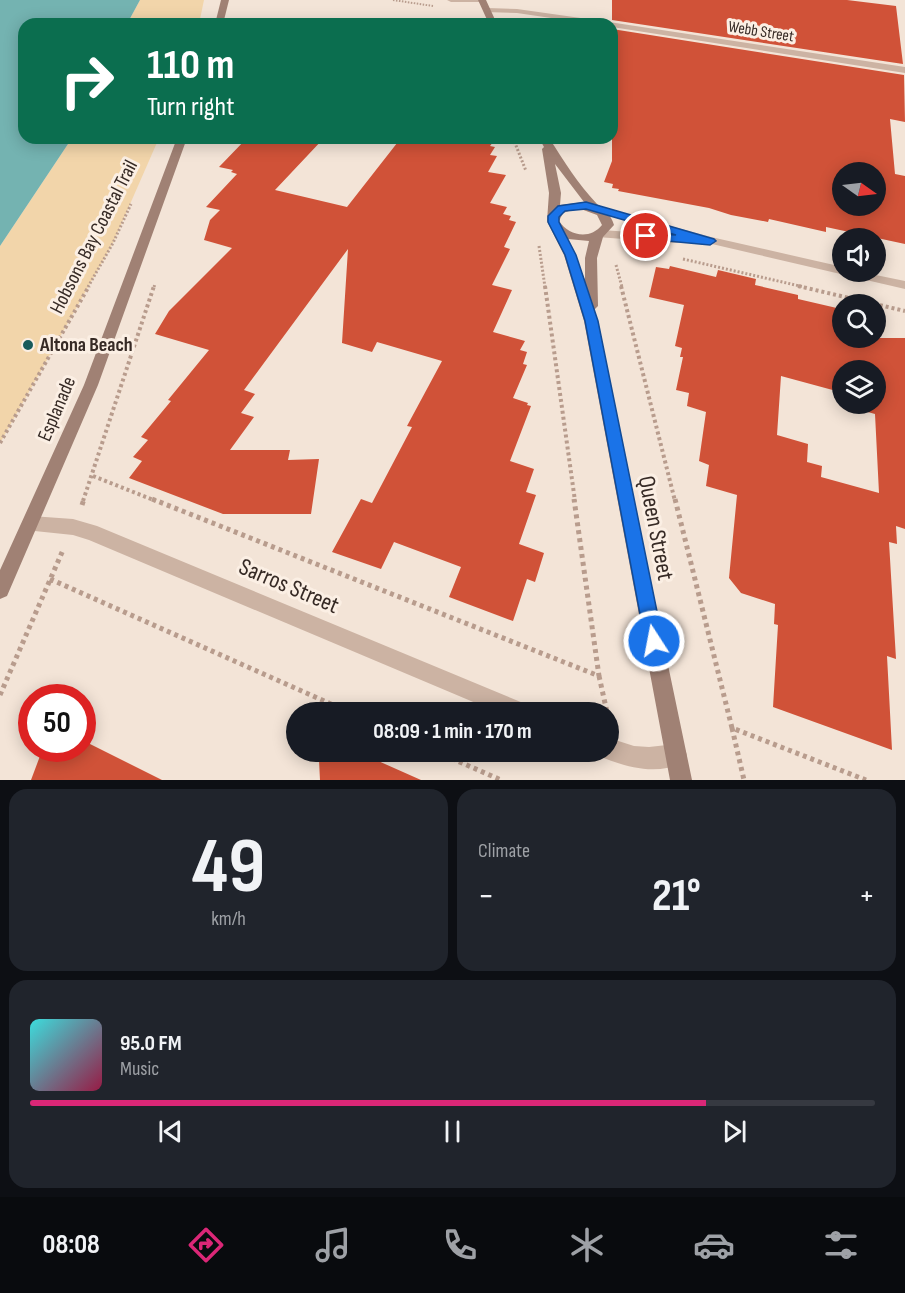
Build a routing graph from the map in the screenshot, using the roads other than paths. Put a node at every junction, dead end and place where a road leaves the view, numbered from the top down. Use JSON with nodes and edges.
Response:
{"nodes":[{"id":1,"x":225,"y":0,"type":"edge"},
{"id":2,"x":451,"y":0,"type":"edge"},
{"id":3,"x":481,"y":0,"type":"edge"},
{"id":4,"x":487,"y":10,"type":"junction"},
{"id":5,"x":220,"y":18,"type":"edge"},
{"id":6,"x":490,"y":18,"type":"edge"},
{"id":7,"x":570,"y":18,"type":"edge"},
{"id":8,"x":618,"y":25,"type":"edge"},
{"id":9,"x":905,"y":70,"type":"edge"},
{"id":10,"x":180,"y":144,"type":"edge"},
{"id":11,"x":546,"y":144,"type":"edge"},
{"id":12,"x":549,"y":144,"type":"edge"},
{"id":13,"x":596,"y":208,"type":"junction"},
{"id":14,"x":555,"y":222,"type":"junction"},
{"id":15,"x":599,"y":235,"type":"junction"},
{"id":16,"x":710,"y":241,"type":"junction"},
{"id":17,"x":832,"y":269,"type":"edge"},
{"id":18,"x":886,"y":281,"type":"edge"},
{"id":19,"x":905,"y":285,"type":"edge"},
{"id":20,"x":591,"y":321,"type":"junction"},
{"id":21,"x":31,"y":524,"type":"junction"},
{"id":22,"x":0,"y":590,"type":"edge"},
{"id":23,"x":497,"y":702,"type":"edge"},
{"id":24,"x":619,"y":753,"type":"edge"},
{"id":25,"x":676,"y":755,"type":"junction"},
{"id":26,"x":681,"y":780,"type":"edge"}],
"edges":[{"from":1,"to":5,"type":"main road"},
{"from":2,"to":3,"type":"street"},
{"from":3,"to":4,"type":"main road"},
{"from":4,"to":6,"type":"main road"},
{"from":4,"to":7,"type":"street","name":"Webb Street"},
{"from":8,"to":9,"type":"street","name":"Webb Street"},
{"from":10,"to":21,"type":"main road","name":"Esplanade"},
{"from":11,"to":14,"type":"main road","name":"Queen Street"},
{"from":12,"to":13,"type":"main road","name":"Queen Street"},
{"from":13,"to":14,"type":"main road"},
{"from":13,"to":15,"type":"main road"},
{"from":13,"to":16,"type":"street"},
{"from":14,"to":15,"type":"main road"},
{"from":14,"to":20,"type":"main road","name":"Queen Street"},
{"from":15,"to":16,"type":"street"},
{"from":15,"to":20,"type":"main road","name":"Queen Street"},
{"from":16,"to":17,"type":"street"},
{"from":18,"to":19,"type":"street"},
{"from":20,"to":25,"type":"main road","name":"Queen Street"},
{"from":21,"to":22,"type":"main road","name":"Esplanade"},
{"from":21,"to":23,"type":"street","name":"Sarros Street"},
{"from":24,"to":25,"type":"street"},
{"from":25,"to":26,"type":"main road","name":"Queen Street"}]}
